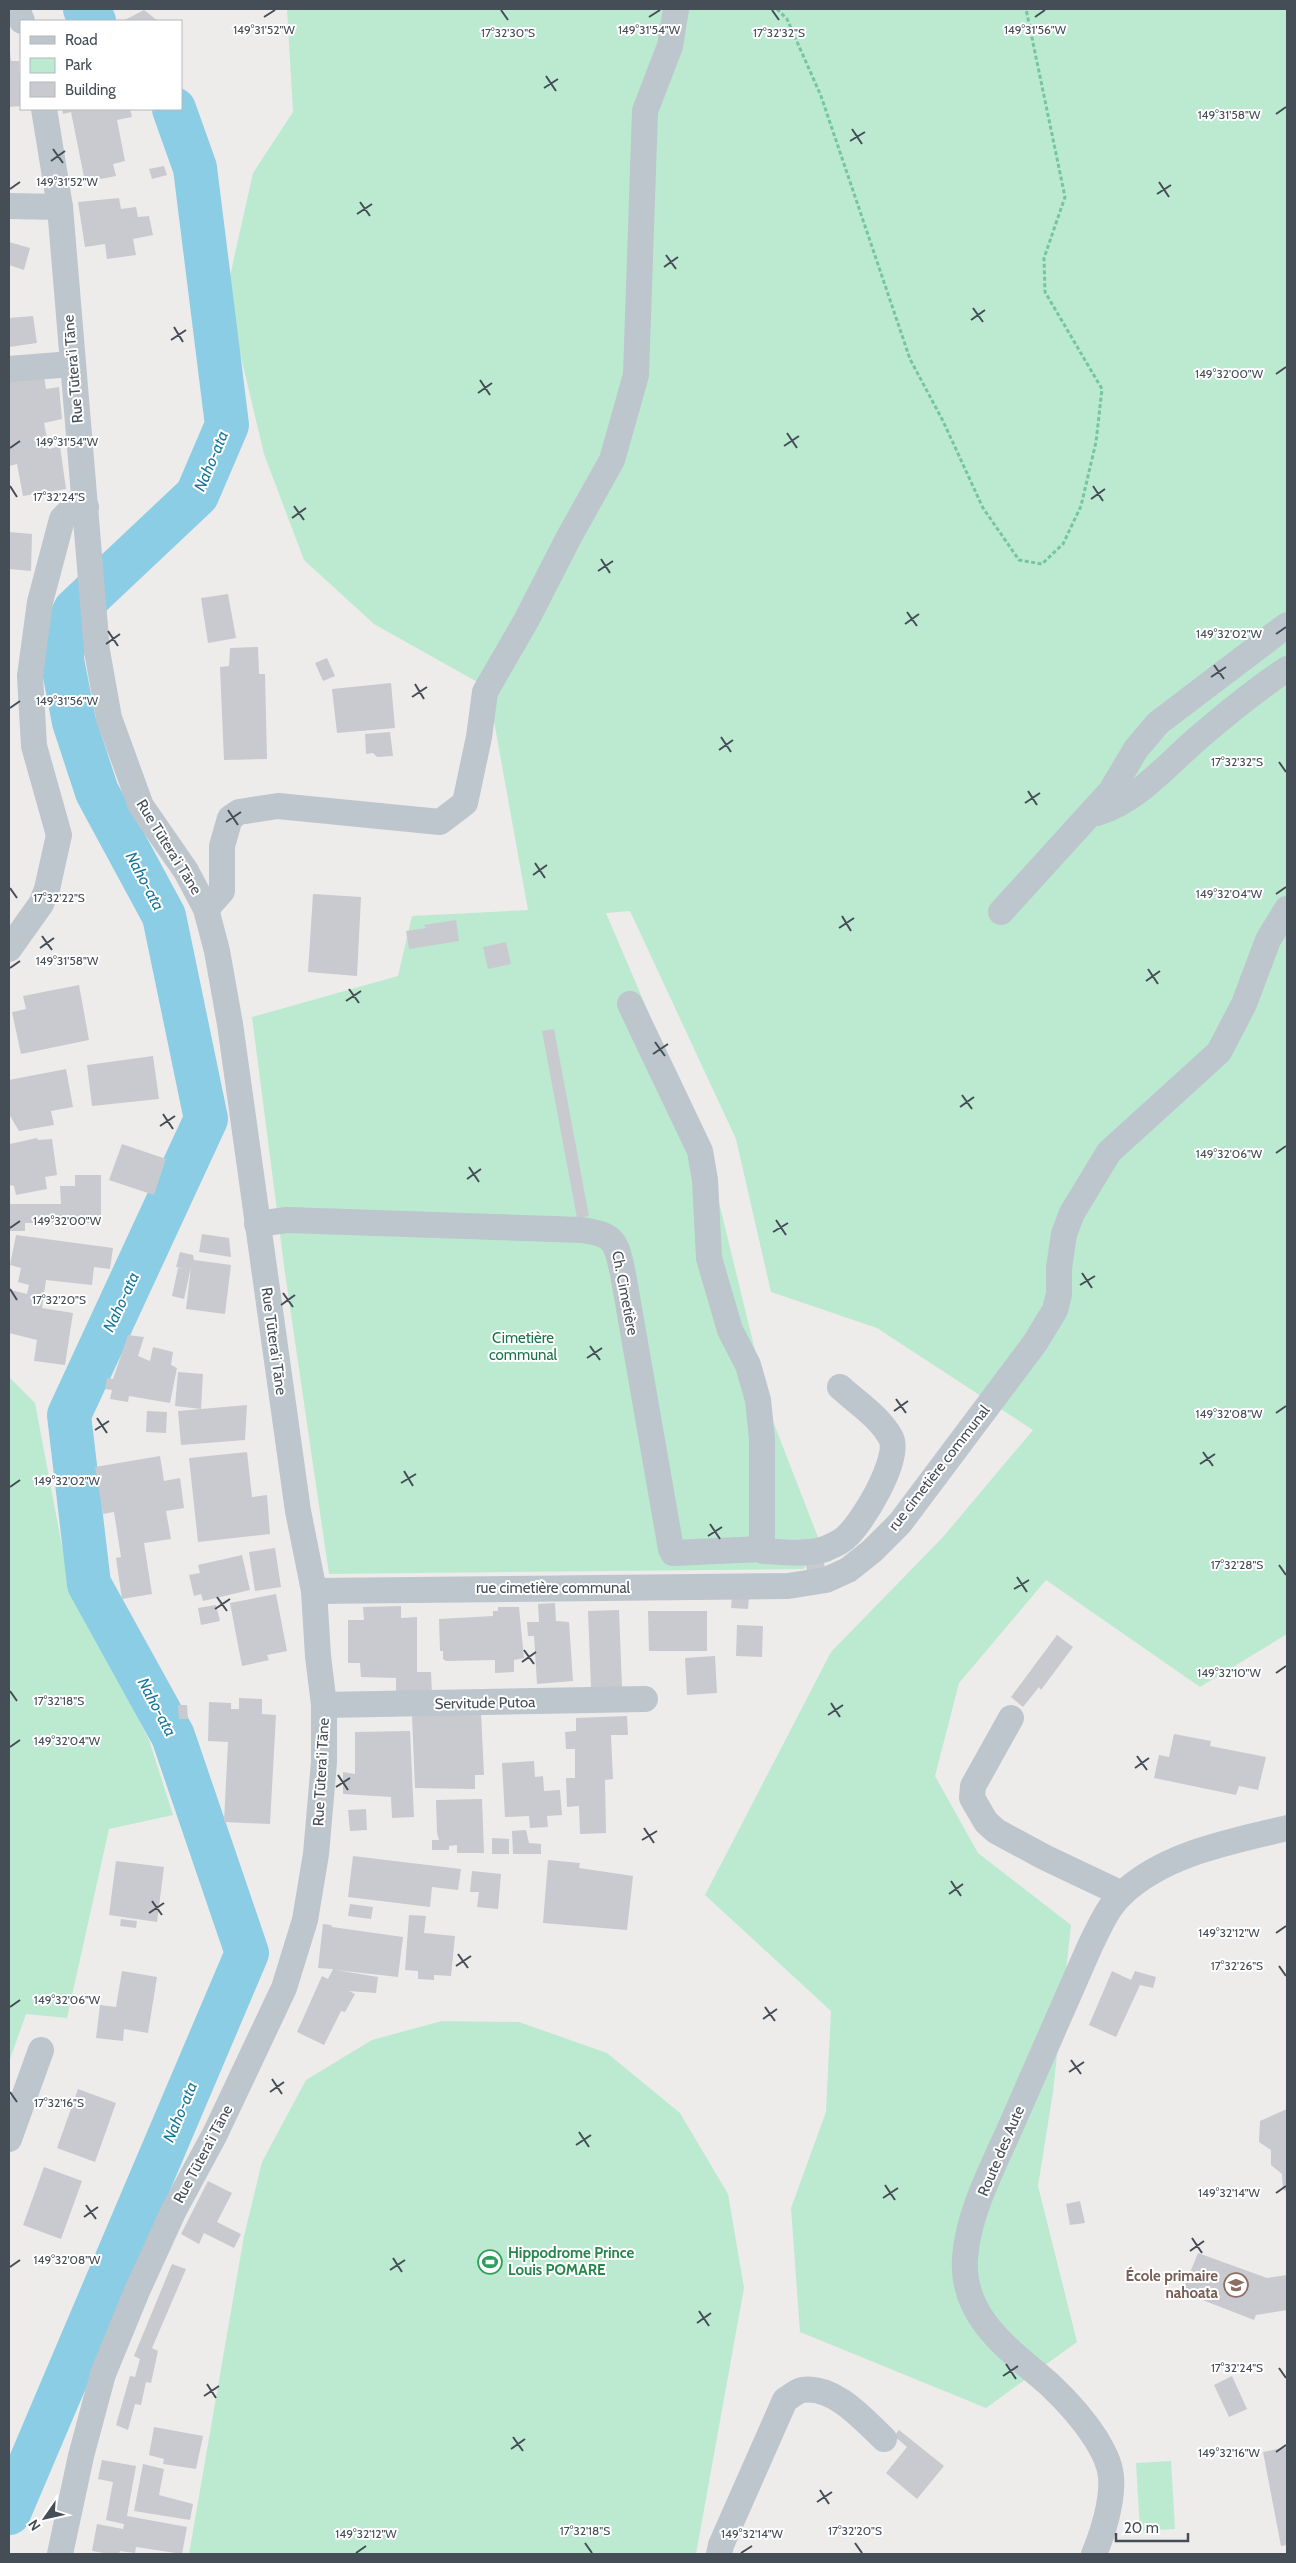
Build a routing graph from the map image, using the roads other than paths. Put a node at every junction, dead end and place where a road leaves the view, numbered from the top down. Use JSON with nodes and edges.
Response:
{"nodes":[{"id":1,"x":676,"y":9,"type":"edge"},
{"id":2,"x":44,"y":110,"type":"edge"},
{"id":3,"x":9,"y":206,"type":"edge"},
{"id":4,"x":60,"y":207,"type":"junction"},
{"id":5,"x":72,"y":364,"type":"junction"},
{"id":6,"x":9,"y":369,"type":"edge"},
{"id":7,"x":86,"y":507,"type":"junction"},
{"id":8,"x":1287,"y":625,"type":"edge"},
{"id":9,"x":20,"y":665,"type":"edge"},
{"id":10,"x":1287,"y":669,"type":"edge"},
{"id":11,"x":1089,"y":816,"type":"junction"},
{"id":12,"x":206,"y":909,"type":"junction"},
{"id":13,"x":1287,"y":909,"type":"edge"},
{"id":14,"x":1001,"y":912,"type":"dead end"},
{"id":15,"x":9,"y":949,"type":"edge"},
{"id":16,"x":630,"y":1004,"type":"dead end"},
{"id":17,"x":257,"y":1224,"type":"junction"},
{"id":18,"x":840,"y":1387,"type":"dead end"},
{"id":19,"x":762,"y":1549,"type":"junction"},
{"id":20,"x":314,"y":1590,"type":"junction"},
{"id":21,"x":645,"y":1699,"type":"dead end"},
{"id":22,"x":324,"y":1705,"type":"junction"},
{"id":23,"x":1011,"y":1718,"type":"dead end"},
{"id":24,"x":1287,"y":1828,"type":"edge"},
{"id":25,"x":1122,"y":1894,"type":"junction"},
{"id":26,"x":41,"y":2050,"type":"dead end"},
{"id":27,"x":9,"y":2138,"type":"edge"},
{"id":28,"x":884,"y":2438,"type":"dead end"},
{"id":29,"x":60,"y":2554,"type":"edge"},
{"id":30,"x":719,"y":2554,"type":"edge"},
{"id":31,"x":1094,"y":2554,"type":"edge"}],
"edges":[{"from":1,"to":12,"type":"street"},
{"from":2,"to":4,"type":"street","name":"Rue Tūtera'i Tāne"},
{"from":3,"to":4,"type":"street"},
{"from":4,"to":5,"type":"street","name":"Rue Tūtera'i Tāne"},
{"from":5,"to":6,"type":"street"},
{"from":5,"to":7,"type":"street","name":"Rue Tūtera'i Tāne"},
{"from":7,"to":9,"type":"street"},
{"from":7,"to":12,"type":"street","name":"Rue Tūtera'i Tāne"},
{"from":8,"to":11,"type":"street"},
{"from":9,"to":15,"type":"street"},
{"from":10,"to":11,"type":"street"},
{"from":11,"to":14,"type":"street"},
{"from":12,"to":17,"type":"street","name":"Rue Tūtera'i Tāne"},
{"from":13,"to":20,"type":"street","name":"rue cimetière communal"},
{"from":16,"to":19,"type":"street"},
{"from":17,"to":19,"type":"street","name":"Ch. Cimetière"},
{"from":17,"to":20,"type":"street","name":"Rue Tūtera'i Tāne"},
{"from":18,"to":19,"type":"street","name":"Ch. Cimetière"},
{"from":20,"to":22,"type":"street","name":"Rue Tūtera'i Tāne"},
{"from":21,"to":22,"type":"street","name":"Servitude Putoa"},
{"from":22,"to":29,"type":"street","name":"Rue Tūtera'i Tāne"},
{"from":23,"to":25,"type":"street"},
{"from":24,"to":25,"type":"street","name":"Route des Aute"},
{"from":25,"to":31,"type":"street","name":"Route des Aute"},
{"from":26,"to":27,"type":"street"},
{"from":28,"to":30,"type":"street"}]}
